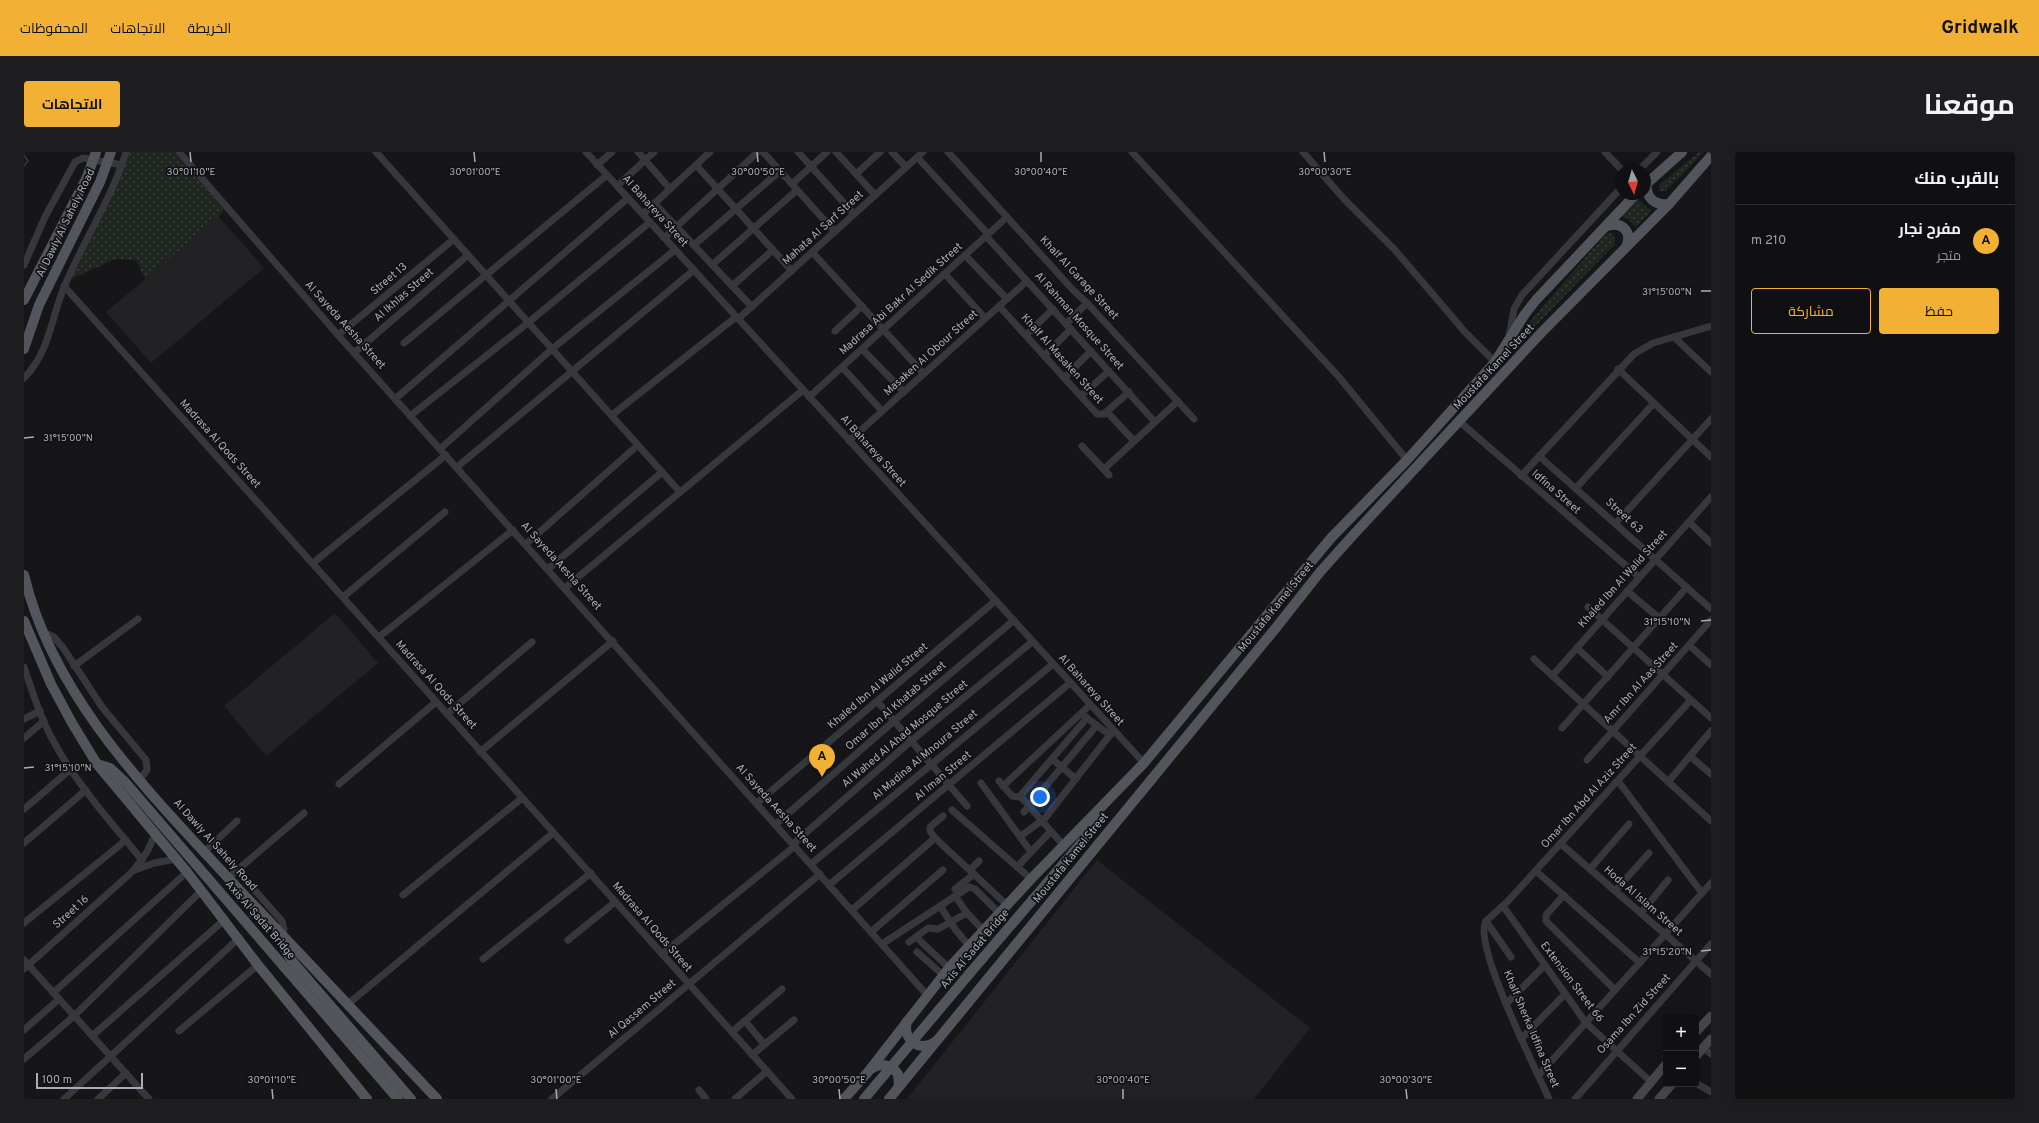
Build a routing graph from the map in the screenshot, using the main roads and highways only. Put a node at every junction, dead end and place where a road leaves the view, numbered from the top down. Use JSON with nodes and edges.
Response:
{"nodes":[{"id":1,"x":96,"y":152,"type":"edge"},
{"id":2,"x":111,"y":152,"type":"edge"},
{"id":3,"x":1682,"y":152,"type":"edge"},
{"id":4,"x":1711,"y":156,"type":"edge"},
{"id":5,"x":1651,"y":179,"type":"edge"},
{"id":6,"x":1651,"y":198,"type":"edge"},
{"id":7,"x":1630,"y":200,"type":"edge"},
{"id":8,"x":1669,"y":204,"type":"junction"},
{"id":9,"x":1606,"y":226,"type":"junction"},
{"id":10,"x":1626,"y":247,"type":"junction"},
{"id":11,"x":24,"y":300,"type":"edge"},
{"id":12,"x":24,"y":349,"type":"edge"},
{"id":13,"x":24,"y":575,"type":"edge"},
{"id":14,"x":24,"y":621,"type":"edge"},
{"id":15,"x":97,"y":764,"type":"junction"},
{"id":16,"x":1098,"y":811,"type":"junction"},
{"id":17,"x":282,"y":936,"type":"junction"},
{"id":18,"x":907,"y":1021,"type":"junction"},
{"id":19,"x":936,"y":1041,"type":"junction"},
{"id":20,"x":868,"y":1072,"type":"junction"},
{"id":21,"x":899,"y":1086,"type":"junction"},
{"id":22,"x":367,"y":1099,"type":"edge"},
{"id":23,"x":398,"y":1099,"type":"edge"},
{"id":24,"x":411,"y":1099,"type":"edge"},
{"id":25,"x":437,"y":1099,"type":"edge"},
{"id":26,"x":844,"y":1099,"type":"edge"},
{"id":27,"x":864,"y":1099,"type":"edge"},
{"id":28,"x":889,"y":1099,"type":"edge"}],
"edges":[{"from":1,"to":11,"type":"main road","name":"Al Dawly Al Sahely Road","bridge":true},
{"from":2,"to":12,"type":"main road","name":"Al Dawly Al Sahely Road","bridge":true},
{"from":3,"to":5,"type":"main road"},
{"from":4,"to":8,"type":"main road","name":"Moustafa Kamel Street"},
{"from":6,"to":8,"type":"main road"},
{"from":7,"to":9,"type":"main road","name":"Moustafa Kamel Street"},
{"from":8,"to":10,"type":"main road","name":"Moustafa Kamel Street"},
{"from":9,"to":10,"type":"main road"},
{"from":9,"to":16,"type":"main road","name":"Moustafa Kamel Street"},
{"from":10,"to":19,"type":"main road","name":"Moustafa Kamel Street"},
{"from":13,"to":17,"type":"main road","name":"Al Dawly Al Sahely Road"},
{"from":14,"to":15,"type":"main road"},
{"from":15,"to":22,"type":"main road"},
{"from":15,"to":23,"type":"main road","name":"Axis Al Sadat Bridge"},
{"from":16,"to":18,"type":"main road","name":"Moustafa Kamel Street"},
{"from":16,"to":27,"type":"main road","name":"Axis Al Sadat Bridge","bridge":true},
{"from":17,"to":24,"type":"main road","name":"Axis Al Sadat Bridge"},
{"from":17,"to":25,"type":"main road","name":"Al Dawly Al Sahely Road"},
{"from":18,"to":19,"type":"main road"},
{"from":18,"to":20,"type":"main road","name":"Moustafa Kamel Street"},
{"from":19,"to":21,"type":"main road","name":"Moustafa Kamel Street"},
{"from":20,"to":21,"type":"main road"},
{"from":20,"to":26,"type":"main road","name":"Moustafa Kamel Street"},
{"from":21,"to":28,"type":"main road","name":"Moustafa Kamel Street"}]}
